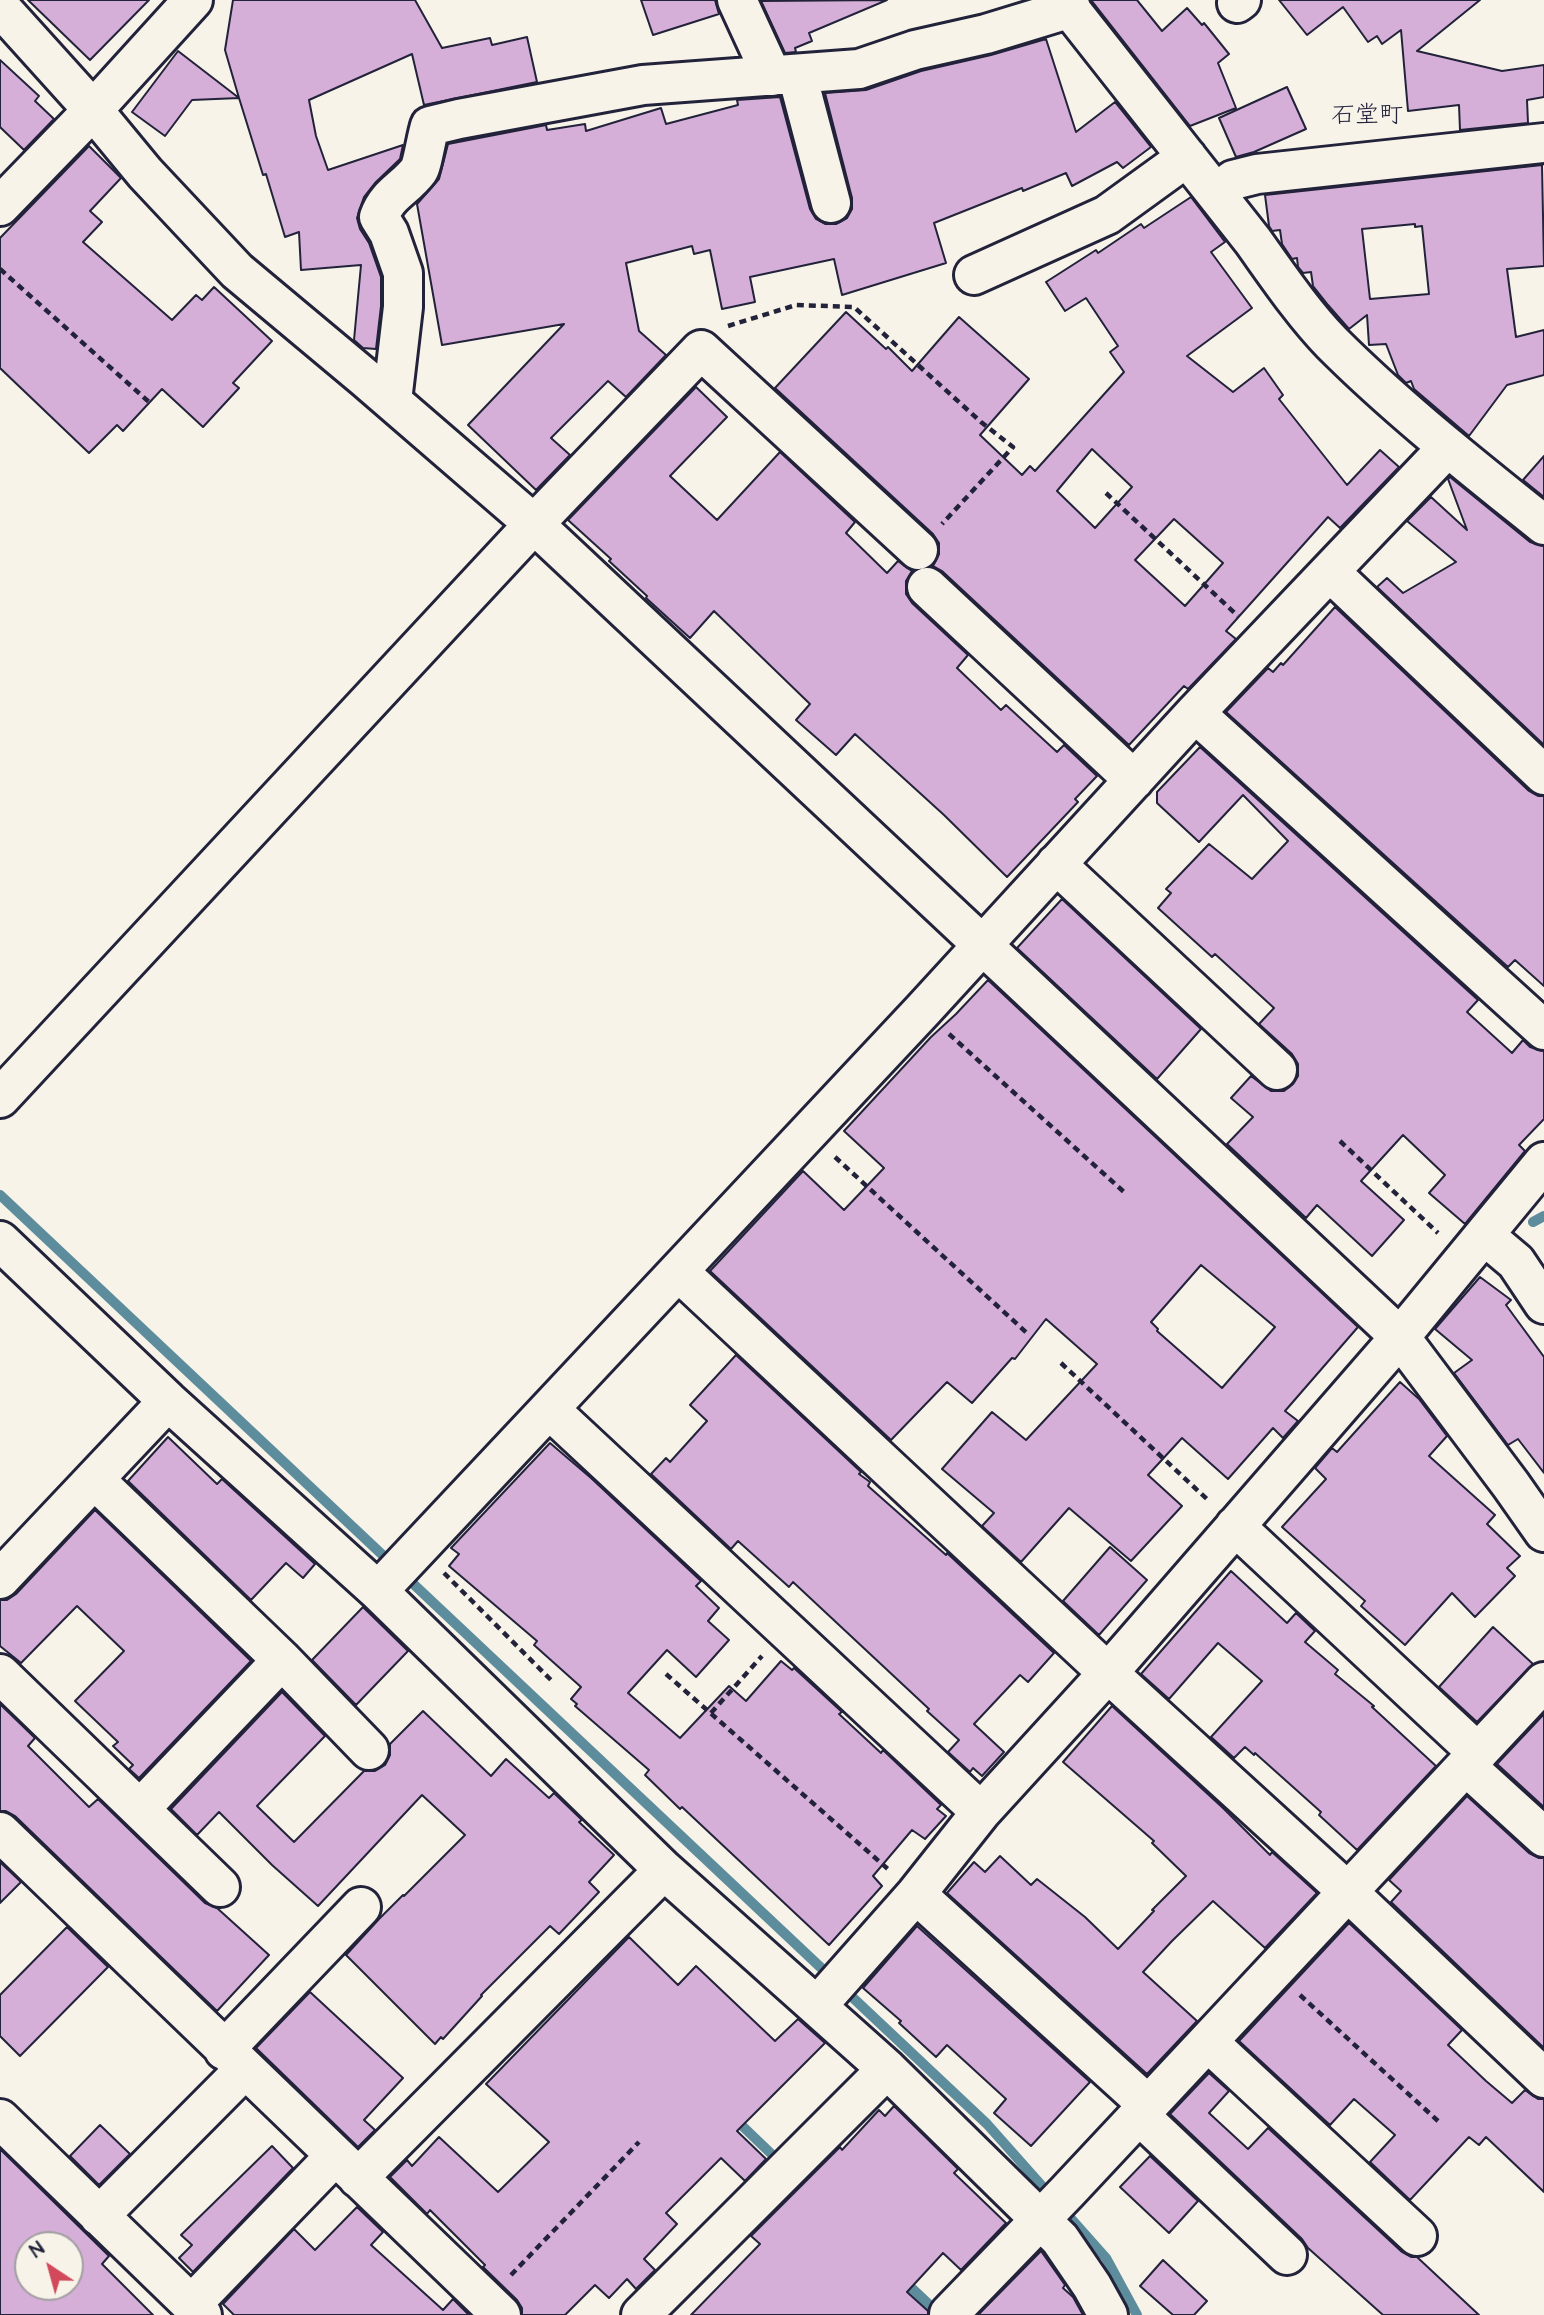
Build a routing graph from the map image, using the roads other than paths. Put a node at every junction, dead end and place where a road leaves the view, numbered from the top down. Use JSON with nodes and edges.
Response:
{"nodes":[{"id":1,"x":193,"y":0,"type":"edge"},
{"id":2,"x":737,"y":0,"type":"edge"},
{"id":3,"x":1067,"y":4,"type":"edge"},
{"id":4,"x":0,"y":6,"type":"edge"},
{"id":5,"x":785,"y":75,"type":"junction"},
{"id":6,"x":93,"y":110,"type":"junction"},
{"id":7,"x":1544,"y":144,"type":"edge"},
{"id":8,"x":1187,"y":158,"type":"junction"},
{"id":9,"x":1216,"y":193,"type":"junction"},
{"id":10,"x":831,"y":203,"type":"dead end"},
{"id":11,"x":0,"y":206,"type":"edge"},
{"id":12,"x":974,"y":275,"type":"dead end"},
{"id":13,"x":392,"y":401,"type":"junction"},
{"id":14,"x":1448,"y":447,"type":"junction"},
{"id":15,"x":534,"y":524,"type":"junction"},
{"id":16,"x":1544,"y":526,"type":"edge"},
{"id":17,"x":918,"y":551,"type":"road end"},
{"id":18,"x":1330,"y":572,"type":"junction"},
{"id":19,"x":927,"y":587,"type":"dead end"},
{"id":20,"x":1195,"y":713,"type":"junction"},
{"id":21,"x":1544,"y":775,"type":"edge"},
{"id":22,"x":1134,"y":780,"type":"junction"},
{"id":23,"x":1056,"y":864,"type":"junction"},
{"id":24,"x":983,"y":945,"type":"junction"},
{"id":25,"x":1544,"y":1030,"type":"edge"},
{"id":26,"x":1277,"y":1070,"type":"dead end"},
{"id":27,"x":0,"y":1098,"type":"edge"},
{"id":28,"x":1544,"y":1162,"type":"edge"},
{"id":29,"x":0,"y":1241,"type":"edge"},
{"id":30,"x":1474,"y":1247,"type":"junction"},
{"id":31,"x":678,"y":1272,"type":"junction"},
{"id":32,"x":1544,"y":1304,"type":"edge"},
{"id":33,"x":1400,"y":1337,"type":"junction"},
{"id":34,"x":168,"y":1401,"type":"junction"},
{"id":35,"x":549,"y":1409,"type":"junction"},
{"id":36,"x":95,"y":1480,"type":"junction"},
{"id":37,"x":1235,"y":1526,"type":"junction"},
{"id":38,"x":1544,"y":1532,"type":"edge"},
{"id":39,"x":398,"y":1570,"type":"junction"},
{"id":40,"x":0,"y":1578,"type":"edge"},
{"id":41,"x":282,"y":1660,"type":"junction"},
{"id":42,"x":1108,"y":1673,"type":"junction"},
{"id":43,"x":0,"y":1674,"type":"edge"},
{"id":44,"x":1544,"y":1682,"type":"edge"},
{"id":45,"x":369,"y":1750,"type":"dead end"},
{"id":46,"x":1472,"y":1759,"type":"junction"},
{"id":47,"x":140,"y":1809,"type":"junction"},
{"id":48,"x":981,"y":1812,"type":"junction"},
{"id":49,"x":0,"y":1832,"type":"edge"},
{"id":50,"x":1544,"y":1837,"type":"edge"},
{"id":51,"x":664,"y":1870,"type":"junction"},
{"id":52,"x":220,"y":1887,"type":"dead end"},
{"id":53,"x":1348,"y":1892,"type":"junction"},
{"id":54,"x":916,"y":1894,"type":"junction"},
{"id":55,"x":361,"y":1907,"type":"dead end"},
{"id":56,"x":824,"y":1999,"type":"junction"},
{"id":57,"x":1208,"y":2042,"type":"junction"},
{"id":58,"x":234,"y":2060,"type":"junction"},
{"id":59,"x":887,"y":2069,"type":"junction"},
{"id":60,"x":1544,"y":2078,"type":"edge"},
{"id":61,"x":1144,"y":2110,"type":"junction"},
{"id":62,"x":0,"y":2119,"type":"edge"},
{"id":63,"x":346,"y":2167,"type":"junction"},
{"id":64,"x":1052,"y":2208,"type":"junction"},
{"id":65,"x":99,"y":2216,"type":"junction"},
{"id":66,"x":1417,"y":2236,"type":"dead end"},
{"id":67,"x":1287,"y":2255,"type":"dead end"},
{"id":68,"x":493,"y":2308,"type":"edge"},
{"id":69,"x":196,"y":2310,"type":"edge"},
{"id":70,"x":949,"y":2314,"type":"edge"},
{"id":71,"x":641,"y":2315,"type":"edge"},
{"id":72,"x":1108,"y":2315,"type":"edge"}],
"edges":[{"from":1,"to":6,"type":"street"},
{"from":2,"to":5,"type":"street"},
{"from":3,"to":5,"type":"street"},
{"from":3,"to":8,"type":"street"},
{"from":4,"to":6,"type":"street"},
{"from":5,"to":10,"type":"street"},
{"from":5,"to":13,"type":"street"},
{"from":6,"to":11,"type":"street"},
{"from":6,"to":13,"type":"street"},
{"from":7,"to":9,"type":"street"},
{"from":8,"to":9,"type":"street"},
{"from":8,"to":12,"type":"street"},
{"from":9,"to":14,"type":"street"},
{"from":13,"to":15,"type":"street"},
{"from":14,"to":16,"type":"street"},
{"from":14,"to":18,"type":"street"},
{"from":15,"to":17,"type":"street"},
{"from":15,"to":24,"type":"street"},
{"from":15,"to":27,"type":"street"},
{"from":18,"to":20,"type":"street"},
{"from":18,"to":21,"type":"street"},
{"from":19,"to":22,"type":"street"},
{"from":20,"to":22,"type":"street"},
{"from":20,"to":25,"type":"street"},
{"from":22,"to":23,"type":"street"},
{"from":23,"to":24,"type":"street"},
{"from":23,"to":26,"type":"street"},
{"from":24,"to":31,"type":"street"},
{"from":24,"to":33,"type":"street"},
{"from":28,"to":30,"type":"street"},
{"from":29,"to":34,"type":"street"},
{"from":30,"to":32,"type":"street"},
{"from":30,"to":33,"type":"street"},
{"from":31,"to":35,"type":"street"},
{"from":31,"to":42,"type":"street"},
{"from":33,"to":37,"type":"street"},
{"from":33,"to":38,"type":"street"},
{"from":34,"to":36,"type":"street"},
{"from":34,"to":39,"type":"street"},
{"from":35,"to":39,"type":"street"},
{"from":35,"to":48,"type":"street"},
{"from":36,"to":40,"type":"street"},
{"from":36,"to":41,"type":"street"},
{"from":37,"to":42,"type":"street"},
{"from":37,"to":46,"type":"street"},
{"from":39,"to":51,"type":"street"},
{"from":41,"to":45,"type":"street"},
{"from":41,"to":47,"type":"street"},
{"from":42,"to":48,"type":"street"},
{"from":42,"to":53,"type":"street"},
{"from":43,"to":47,"type":"street"},
{"from":44,"to":46,"type":"street"},
{"from":46,"to":50,"type":"street"},
{"from":46,"to":53,"type":"street"},
{"from":47,"to":52,"type":"street"},
{"from":48,"to":54,"type":"street"},
{"from":49,"to":58,"type":"street"},
{"from":51,"to":56,"type":"street"},
{"from":51,"to":63,"type":"street"},
{"from":53,"to":57,"type":"street"},
{"from":53,"to":60,"type":"street"},
{"from":54,"to":56,"type":"street"},
{"from":54,"to":61,"type":"street"},
{"from":55,"to":58,"type":"street"},
{"from":56,"to":59,"type":"street"},
{"from":57,"to":61,"type":"street"},
{"from":57,"to":66,"type":"street"},
{"from":58,"to":63,"type":"street"},
{"from":58,"to":65,"type":"street"},
{"from":59,"to":64,"type":"street"},
{"from":59,"to":71,"type":"street"},
{"from":61,"to":64,"type":"street"},
{"from":61,"to":67,"type":"street"},
{"from":62,"to":65,"type":"street"},
{"from":63,"to":68,"type":"street"},
{"from":63,"to":69,"type":"street"},
{"from":64,"to":70,"type":"street"},
{"from":64,"to":72,"type":"street"},
{"from":65,"to":69,"type":"street"}]}
